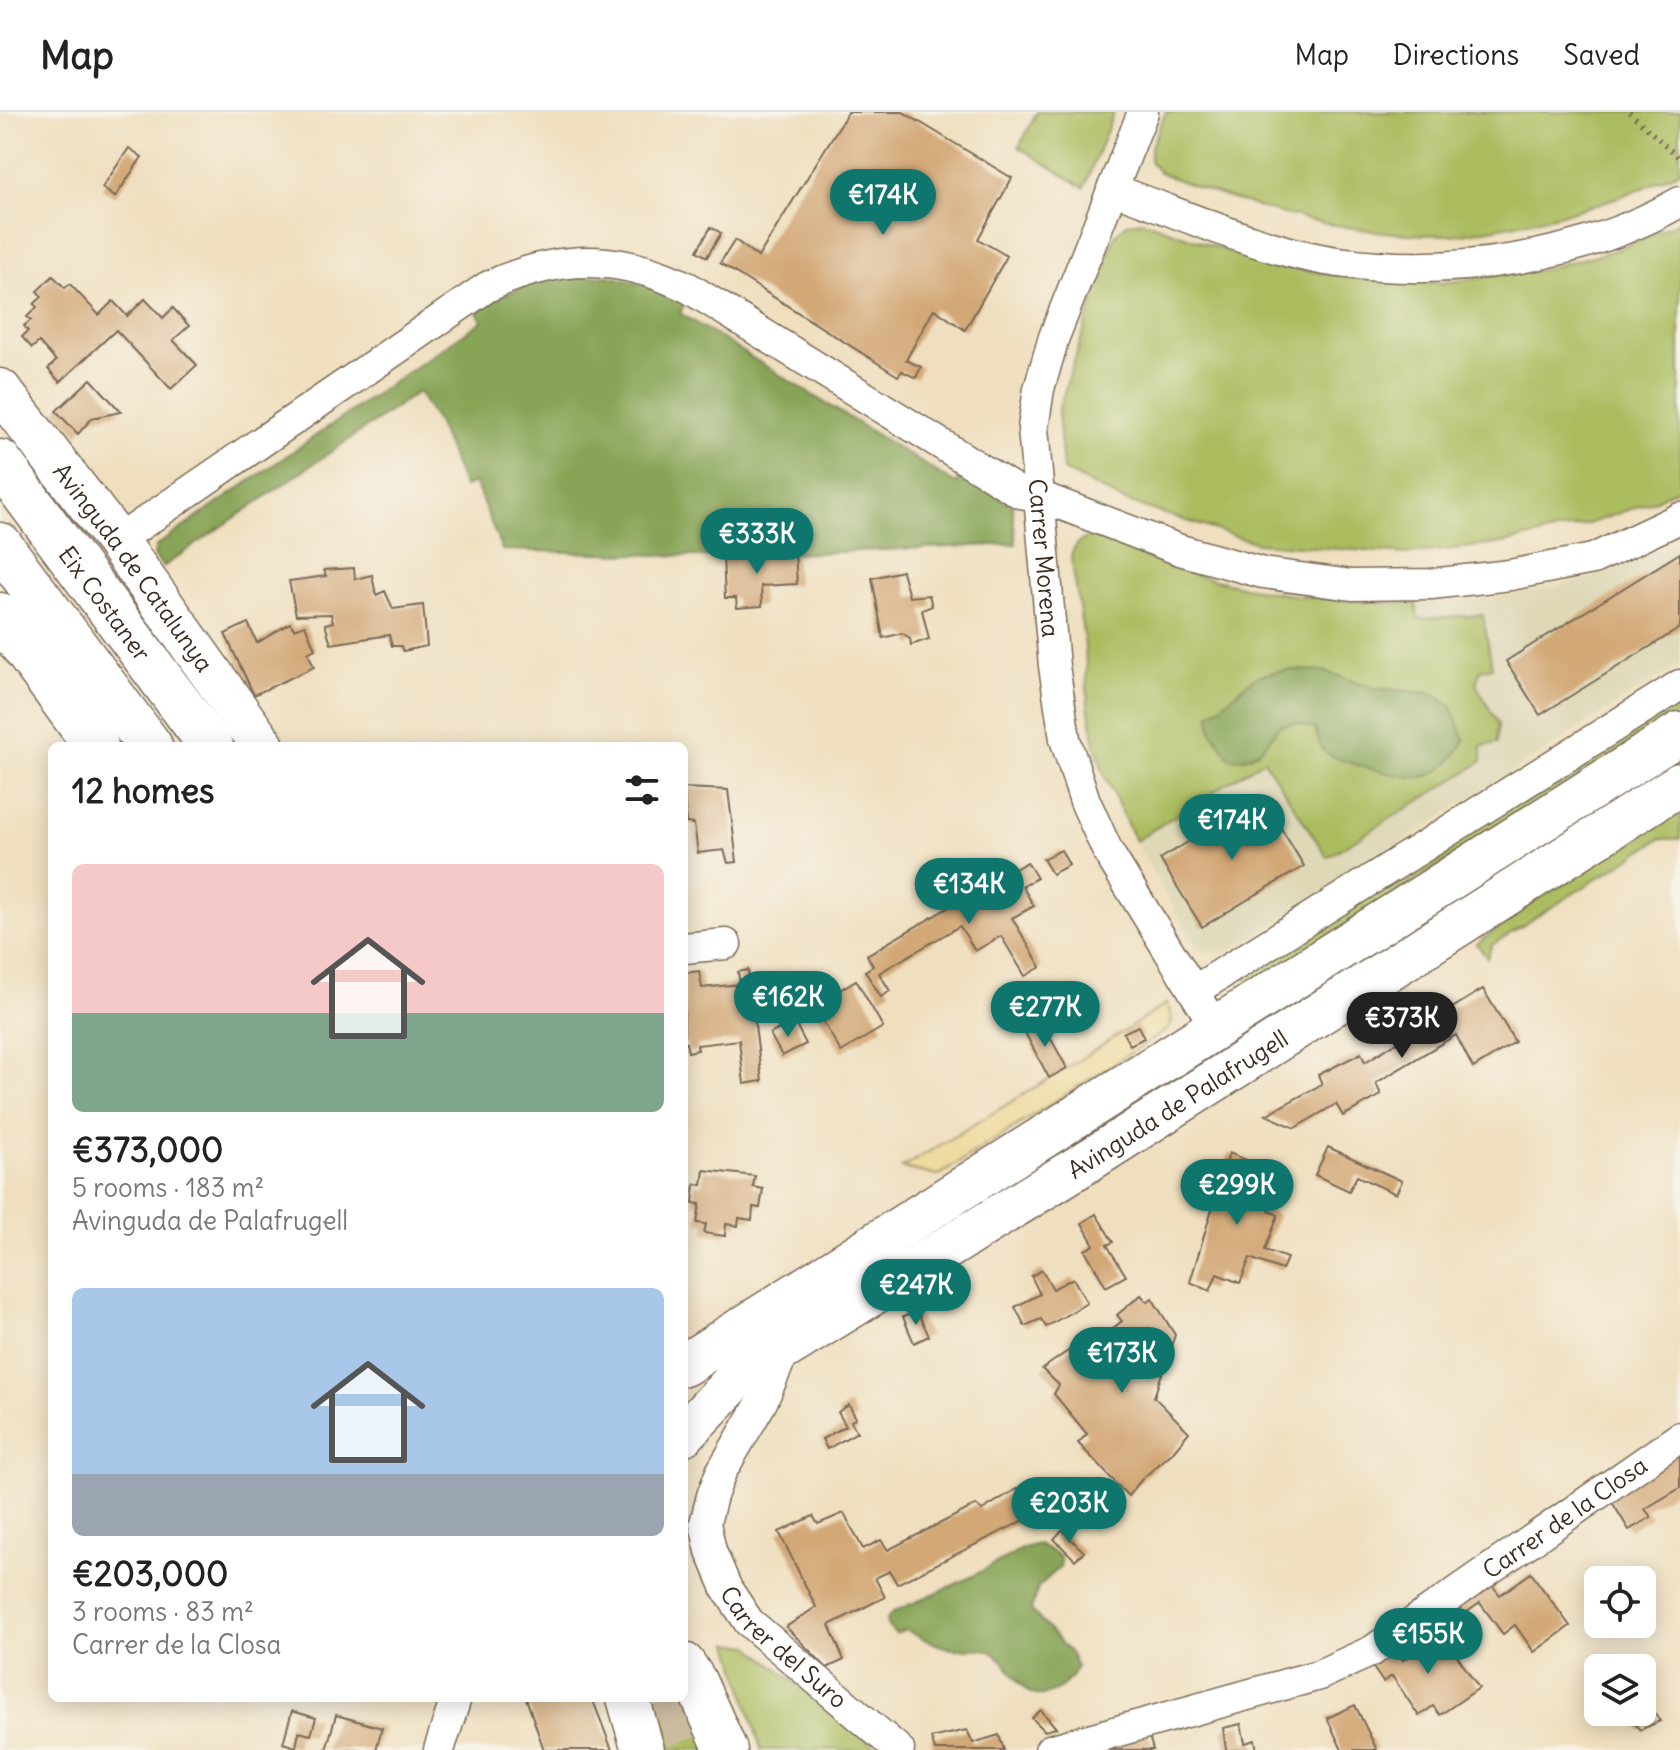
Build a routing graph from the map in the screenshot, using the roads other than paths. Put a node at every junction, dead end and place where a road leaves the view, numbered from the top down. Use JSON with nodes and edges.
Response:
{"nodes":[{"id":1,"x":1143,"y":112,"type":"edge"},
{"id":2,"x":1112,"y":189,"type":"junction"},
{"id":3,"x":1680,"y":202,"type":"edge"},
{"id":4,"x":0,"y":390,"type":"edge"},
{"id":5,"x":0,"y":462,"type":"edge"},
{"id":6,"x":1039,"y":496,"type":"junction"},
{"id":7,"x":1680,"y":518,"type":"edge"},
{"id":8,"x":117,"y":541,"type":"junction"},
{"id":9,"x":0,"y":545,"type":"edge"},
{"id":10,"x":0,"y":615,"type":"edge"},
{"id":11,"x":1680,"y":685,"type":"edge"},
{"id":12,"x":1680,"y":733,"type":"edge"},
{"id":13,"x":93,"y":742,"type":"edge"},
{"id":14,"x":147,"y":742,"type":"edge"},
{"id":15,"x":208,"y":742,"type":"edge"},
{"id":16,"x":260,"y":742,"type":"edge"},
{"id":17,"x":1680,"y":784,"type":"edge"},
{"id":18,"x":726,"y":944,"type":"dead end"},
{"id":19,"x":688,"y":948,"type":"edge"},
{"id":20,"x":1194,"y":991,"type":"junction"},
{"id":21,"x":1217,"y":1029,"type":"junction"},
{"id":22,"x":785,"y":1349,"type":"junction"},
{"id":23,"x":688,"y":1362,"type":"edge"},
{"id":24,"x":688,"y":1430,"type":"edge"},
{"id":25,"x":1680,"y":1437,"type":"edge"},
{"id":26,"x":688,"y":1670,"type":"edge"},
{"id":27,"x":455,"y":1702,"type":"edge"},
{"id":28,"x":629,"y":1702,"type":"edge"},
{"id":29,"x":439,"y":1750,"type":"edge"},
{"id":30,"x":643,"y":1750,"type":"edge"},
{"id":31,"x":726,"y":1750,"type":"edge"},
{"id":32,"x":899,"y":1750,"type":"edge"},
{"id":33,"x":1050,"y":1750,"type":"edge"}],
"edges":[{"from":1,"to":2,"type":"street","name":"Carrer Morena"},
{"from":2,"to":3,"type":"street"},
{"from":2,"to":6,"type":"street","name":"Carrer Morena"},
{"from":4,"to":8,"type":"main road","name":"Avinguda de Catalunya"},
{"from":5,"to":15,"type":"highway","name":"Eix Costaner"},
{"from":6,"to":7,"type":"street"},
{"from":6,"to":8,"type":"street"},
{"from":6,"to":20,"type":"street","name":"Carrer Morena"},
{"from":8,"to":16,"type":"main road","name":"Avinguda de Catalunya"},
{"from":9,"to":14,"type":"highway","name":"Eix Costaner"},
{"from":10,"to":13,"type":"highway"},
{"from":11,"to":20,"type":"street"},
{"from":12,"to":21,"type":"main road","name":"Avinguda de Palafrugell"},
{"from":17,"to":22,"type":"main road","name":"Avinguda de Palafrugell"},
{"from":18,"to":19,"type":"street"},
{"from":20,"to":21,"type":"street","name":"Avinguda de Palafrugell"},
{"from":21,"to":23,"type":"main road","name":"Avinguda de Palafrugell"},
{"from":22,"to":24,"type":"main road","name":"Avinguda de Palafrugell"},
{"from":22,"to":32,"type":"street","name":"Carrer del Suro"},
{"from":25,"to":33,"type":"street","name":"Carrer de la Closa"},
{"from":26,"to":31,"type":"main road"},
{"from":27,"to":29,"type":"street"},
{"from":28,"to":30,"type":"main road"}]}
